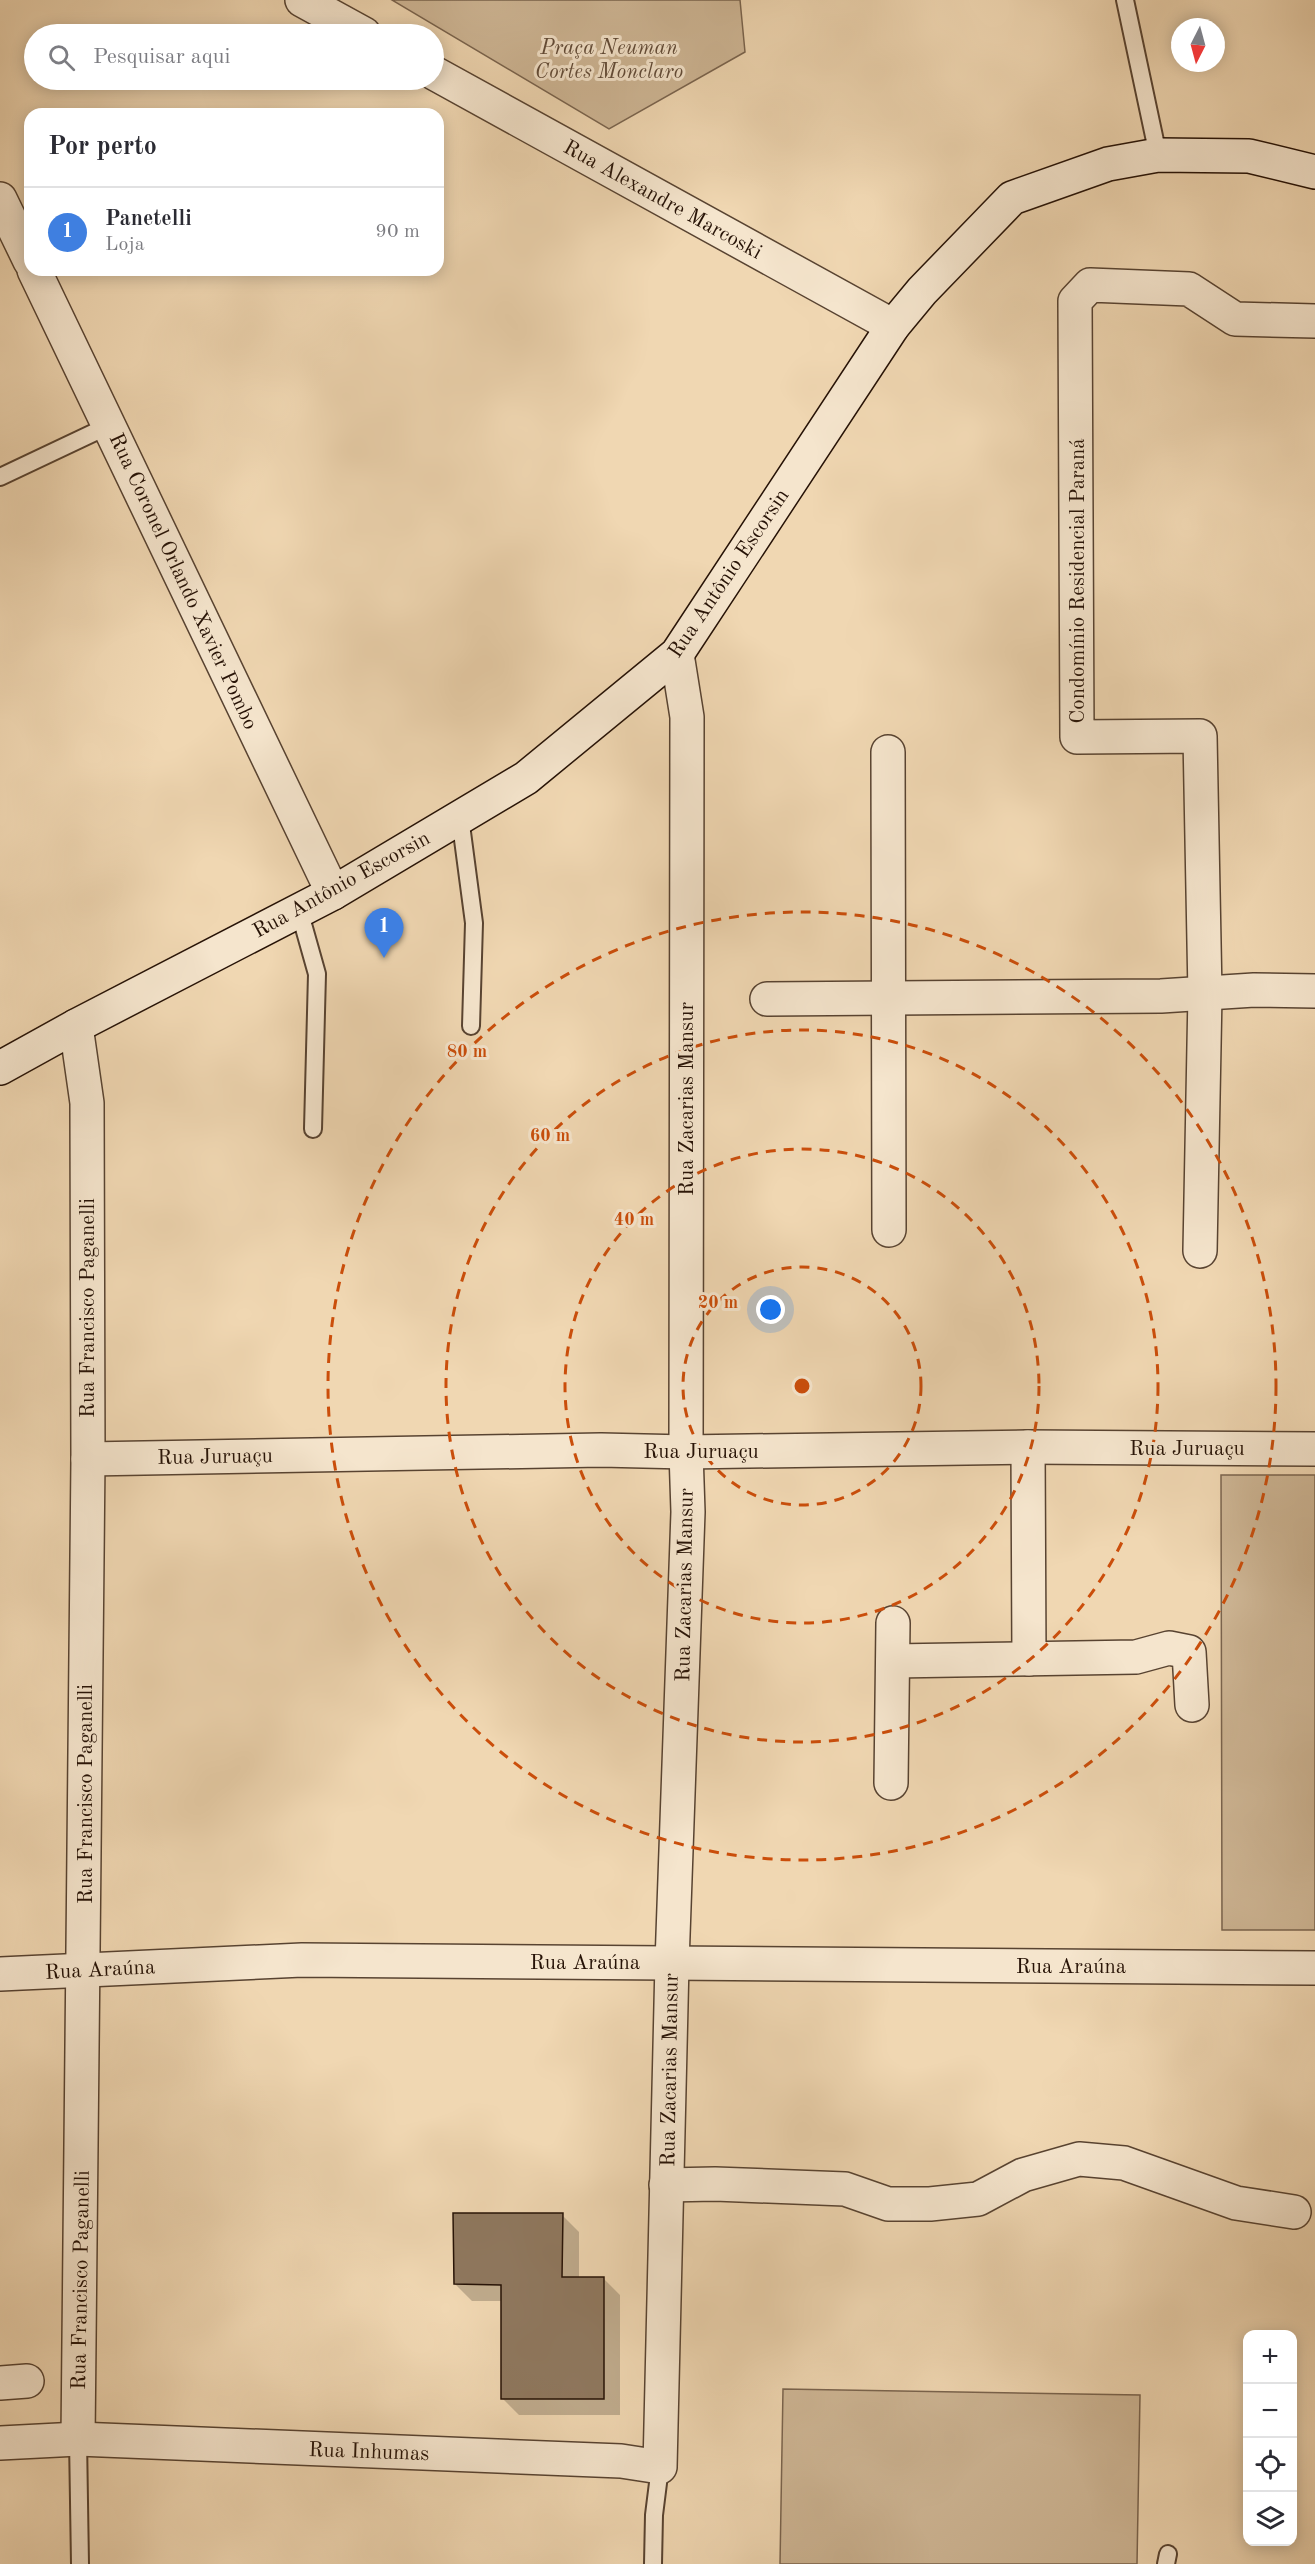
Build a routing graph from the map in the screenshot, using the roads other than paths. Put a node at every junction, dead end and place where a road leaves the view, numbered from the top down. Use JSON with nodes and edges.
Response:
{"nodes":[{"id":1,"x":302,"y":0,"type":"edge"},
{"id":2,"x":1125,"y":0,"type":"edge"},
{"id":3,"x":346,"y":24,"type":"edge"},
{"id":4,"x":444,"y":79,"type":"edge"},
{"id":5,"x":1158,"y":155,"type":"junction"},
{"id":6,"x":1315,"y":172,"type":"edge"},
{"id":7,"x":0,"y":199,"type":"edge"},
{"id":8,"x":24,"y":249,"type":"edge"},
{"id":9,"x":37,"y":276,"type":"edge"},
{"id":10,"x":1315,"y":321,"type":"edge"},
{"id":11,"x":893,"y":326,"type":"junction"},
{"id":12,"x":110,"y":425,"type":"junction"},
{"id":13,"x":0,"y":477,"type":"edge"},
{"id":14,"x":677,"y":654,"type":"junction"},
{"id":15,"x":888,"y":752,"type":"dead end"},
{"id":16,"x":460,"y":817,"type":"junction"},
{"id":17,"x":333,"y":893,"type":"junction"},
{"id":18,"x":299,"y":910,"type":"junction"},
{"id":19,"x":1315,"y":991,"type":"edge"},
{"id":20,"x":1205,"y":994,"type":"junction"},
{"id":21,"x":888,"y":998,"type":"junction"},
{"id":22,"x":767,"y":999,"type":"dead end"},
{"id":23,"x":76,"y":1026,"type":"junction"},
{"id":24,"x":471,"y":1026,"type":"dead end"},
{"id":25,"x":0,"y":1068,"type":"edge"},
{"id":26,"x":313,"y":1129,"type":"dead end"},
{"id":27,"x":889,"y":1230,"type":"dead end"},
{"id":28,"x":1200,"y":1251,"type":"dead end"},
{"id":29,"x":1028,"y":1447,"type":"junction"},
{"id":30,"x":1315,"y":1449,"type":"edge"},
{"id":31,"x":686,"y":1452,"type":"junction"},
{"id":32,"x":88,"y":1459,"type":"junction"},
{"id":33,"x":893,"y":1623,"type":"dead end"},
{"id":34,"x":1029,"y":1659,"type":"junction"},
{"id":35,"x":893,"y":1661,"type":"junction"},
{"id":36,"x":1192,"y":1705,"type":"dead end"},
{"id":37,"x":891,"y":1783,"type":"dead end"},
{"id":38,"x":672,"y":1963,"type":"junction"},
{"id":39,"x":1315,"y":1968,"type":"edge"},
{"id":40,"x":84,"y":1970,"type":"junction"},
{"id":41,"x":0,"y":1974,"type":"edge"},
{"id":42,"x":666,"y":2185,"type":"junction"},
{"id":43,"x":1294,"y":2212,"type":"dead end"},
{"id":44,"x":78,"y":2439,"type":"junction"},
{"id":45,"x":0,"y":2443,"type":"edge"},
{"id":46,"x":660,"y":2467,"type":"junction"},
{"id":47,"x":80,"y":2564,"type":"edge"},
{"id":48,"x":653,"y":2564,"type":"edge"}],
"edges":[{"from":1,"to":3,"type":"street"},
{"from":2,"to":5,"type":"lane"},
{"from":4,"to":11,"type":"street","name":"Rua Alexandre Marcoski"},
{"from":5,"to":6,"type":"street","name":"Rua Antônio Escorsin"},
{"from":5,"to":11,"type":"street","name":"Rua Antônio Escorsin"},
{"from":7,"to":8,"type":"street"},
{"from":9,"to":12,"type":"street","name":"Rua Coronel Orlando Xavier Pombo"},
{"from":10,"to":20,"type":"street","name":"Condomínio Residencial Paraná"},
{"from":11,"to":14,"type":"street","name":"Rua Antônio Escorsin"},
{"from":12,"to":13,"type":"lane"},
{"from":12,"to":17,"type":"street","name":"Rua Coronel Orlando Xavier Pombo"},
{"from":14,"to":16,"type":"street","name":"Rua Antônio Escorsin"},
{"from":14,"to":31,"type":"street","name":"Rua Zacarias Mansur"},
{"from":15,"to":21,"type":"street"},
{"from":16,"to":17,"type":"street","name":"Rua Antônio Escorsin"},
{"from":16,"to":24,"type":"lane"},
{"from":17,"to":18,"type":"street","name":"Rua Antônio Escorsin"},
{"from":18,"to":23,"type":"street","name":"Rua Antônio Escorsin"},
{"from":18,"to":26,"type":"lane"},
{"from":19,"to":20,"type":"street"},
{"from":20,"to":21,"type":"street"},
{"from":20,"to":28,"type":"street","name":"Condomínio Residencial Paraná"},
{"from":21,"to":22,"type":"street"},
{"from":21,"to":27,"type":"street"},
{"from":23,"to":25,"type":"street","name":"Rua Antônio Escorsin"},
{"from":23,"to":32,"type":"street","name":"Rua Francisco Paganelli"},
{"from":29,"to":30,"type":"street","name":"Rua Juruaçu"},
{"from":29,"to":31,"type":"street","name":"Rua Juruaçu"},
{"from":29,"to":34,"type":"street"},
{"from":31,"to":32,"type":"street","name":"Rua Juruaçu"},
{"from":31,"to":38,"type":"street","name":"Rua Zacarias Mansur"},
{"from":32,"to":40,"type":"street","name":"Rua Francisco Paganelli"},
{"from":33,"to":35,"type":"street"},
{"from":34,"to":35,"type":"street"},
{"from":34,"to":36,"type":"street"},
{"from":35,"to":37,"type":"street"},
{"from":38,"to":39,"type":"street","name":"Rua Araúna"},
{"from":38,"to":40,"type":"street","name":"Rua Araúna"},
{"from":38,"to":42,"type":"street","name":"Rua Zacarias Mansur"},
{"from":40,"to":41,"type":"street","name":"Rua Araúna"},
{"from":40,"to":44,"type":"street","name":"Rua Francisco Paganelli"},
{"from":42,"to":43,"type":"street"},
{"from":42,"to":46,"type":"street","name":"Rua Zacarias Mansur"},
{"from":44,"to":45,"type":"street","name":"Rua Inhumas"},
{"from":44,"to":46,"type":"street","name":"Rua Inhumas"},
{"from":44,"to":47,"type":"lane","name":"Rua Francisco Paganelli"},
{"from":46,"to":48,"type":"lane","name":"Rua Zacarias Mansur"}]}
